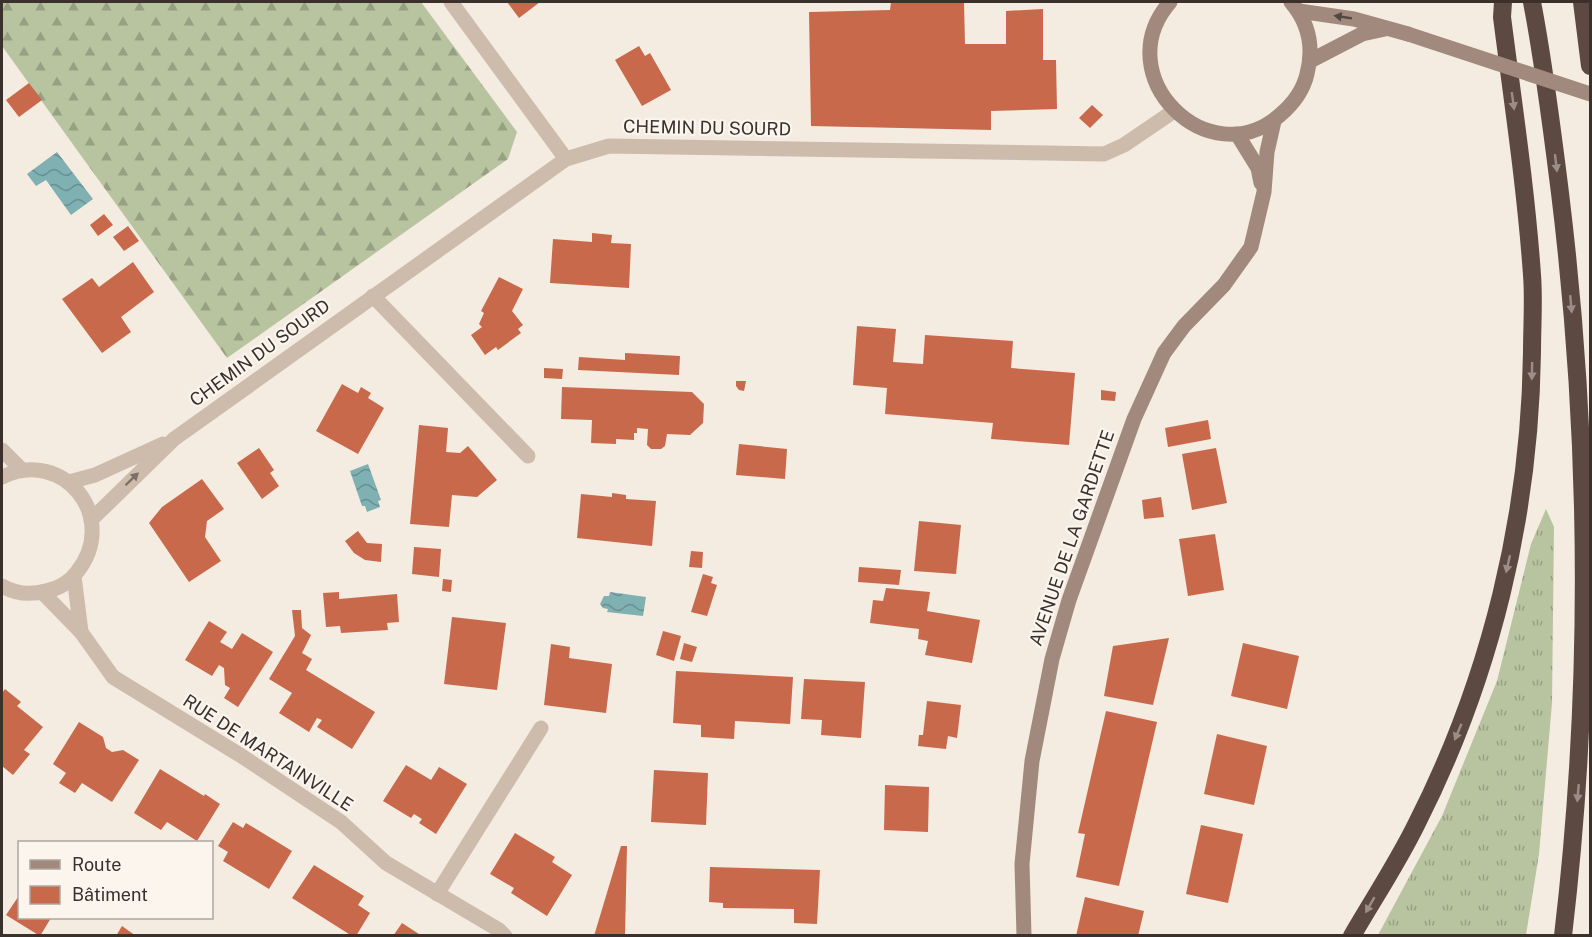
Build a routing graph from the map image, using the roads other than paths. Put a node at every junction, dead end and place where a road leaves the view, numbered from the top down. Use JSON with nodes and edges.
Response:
{"nodes":[{"id":1,"x":451,"y":2,"type":"edge"},
{"id":2,"x":1170,"y":2,"type":"edge"},
{"id":3,"x":1503,"y":2,"type":"edge"},
{"id":4,"x":1532,"y":2,"type":"edge"},
{"id":5,"x":1582,"y":2,"type":"edge"},
{"id":6,"x":1295,"y":7,"type":"edge"},
{"id":7,"x":1385,"y":28,"type":"junction"},
{"id":8,"x":1310,"y":61,"type":"junction"},
{"id":9,"x":1590,"y":66,"type":"edge"},
{"id":10,"x":1590,"y":94,"type":"edge"},
{"id":11,"x":1174,"y":111,"type":"junction"},
{"id":12,"x":1274,"y":121,"type":"junction"},
{"id":13,"x":1237,"y":134,"type":"junction"},
{"id":14,"x":566,"y":159,"type":"junction"},
{"id":15,"x":1264,"y":192,"type":"junction"},
{"id":16,"x":373,"y":296,"type":"junction"},
{"id":17,"x":174,"y":439,"type":"junction"},
{"id":18,"x":2,"y":450,"type":"edge"},
{"id":19,"x":528,"y":456,"type":"dead end"},
{"id":20,"x":22,"y":470,"type":"junction"},
{"id":21,"x":2,"y":477,"type":"edge"},
{"id":22,"x":69,"y":482,"type":"junction"},
{"id":23,"x":91,"y":520,"type":"junction"},
{"id":24,"x":74,"y":576,"type":"junction"},
{"id":25,"x":4,"y":591,"type":"edge"},
{"id":26,"x":42,"y":592,"type":"junction"},
{"id":27,"x":81,"y":632,"type":"junction"},
{"id":28,"x":541,"y":728,"type":"dead end"},
{"id":29,"x":437,"y":894,"type":"junction"},
{"id":30,"x":505,"y":936,"type":"edge"},
{"id":31,"x":1023,"y":936,"type":"edge"},
{"id":32,"x":1352,"y":936,"type":"edge"},
{"id":33,"x":1563,"y":936,"type":"edge"}],
"edges":[{"from":1,"to":14,"type":"street"},
{"from":2,"to":11,"type":"main road"},
{"from":3,"to":32,"type":"highway","one_way":true},
{"from":4,"to":33,"type":"highway","one_way":true},
{"from":5,"to":9,"type":"highway"},
{"from":7,"to":6,"type":"main road","one_way":true},
{"from":6,"to":8,"type":"main road"},
{"from":7,"to":8,"type":"main road"},
{"from":7,"to":10,"type":"main road","bridge":true},
{"from":8,"to":12,"type":"main road"},
{"from":11,"to":13,"type":"main road"},
{"from":11,"to":14,"type":"street","name":"CHEMIN DU SOURD"},
{"from":12,"to":13,"type":"main road"},
{"from":12,"to":15,"type":"main road","name":"AVENUE DE LA GARDETTE"},
{"from":13,"to":15,"type":"main road"},
{"from":14,"to":16,"type":"street","name":"CHEMIN DU SOURD"},
{"from":15,"to":31,"type":"main road","name":"AVENUE DE LA GARDETTE"},
{"from":16,"to":17,"type":"street","name":"CHEMIN DU SOURD"},
{"from":16,"to":19,"type":"street"},
{"from":17,"to":22,"type":"street","name":"CHEMIN DU SOURD"},
{"from":23,"to":17,"type":"street","name":"CHEMIN DU SOURD","one_way":true},
{"from":18,"to":20,"type":"street"},
{"from":20,"to":21,"type":"street"},
{"from":20,"to":22,"type":"street"},
{"from":22,"to":23,"type":"street"},
{"from":23,"to":24,"type":"street"},
{"from":24,"to":26,"type":"street"},
{"from":24,"to":27,"type":"street","name":"RUE DE MARTAINVILLE"},
{"from":25,"to":26,"type":"street"},
{"from":26,"to":27,"type":"street","name":"RUE DE MARTAINVILLE"},
{"from":27,"to":29,"type":"street","name":"RUE DE MARTAINVILLE"},
{"from":28,"to":29,"type":"street"},
{"from":29,"to":30,"type":"street","name":"RUE DE MARTAINVILLE"}]}
